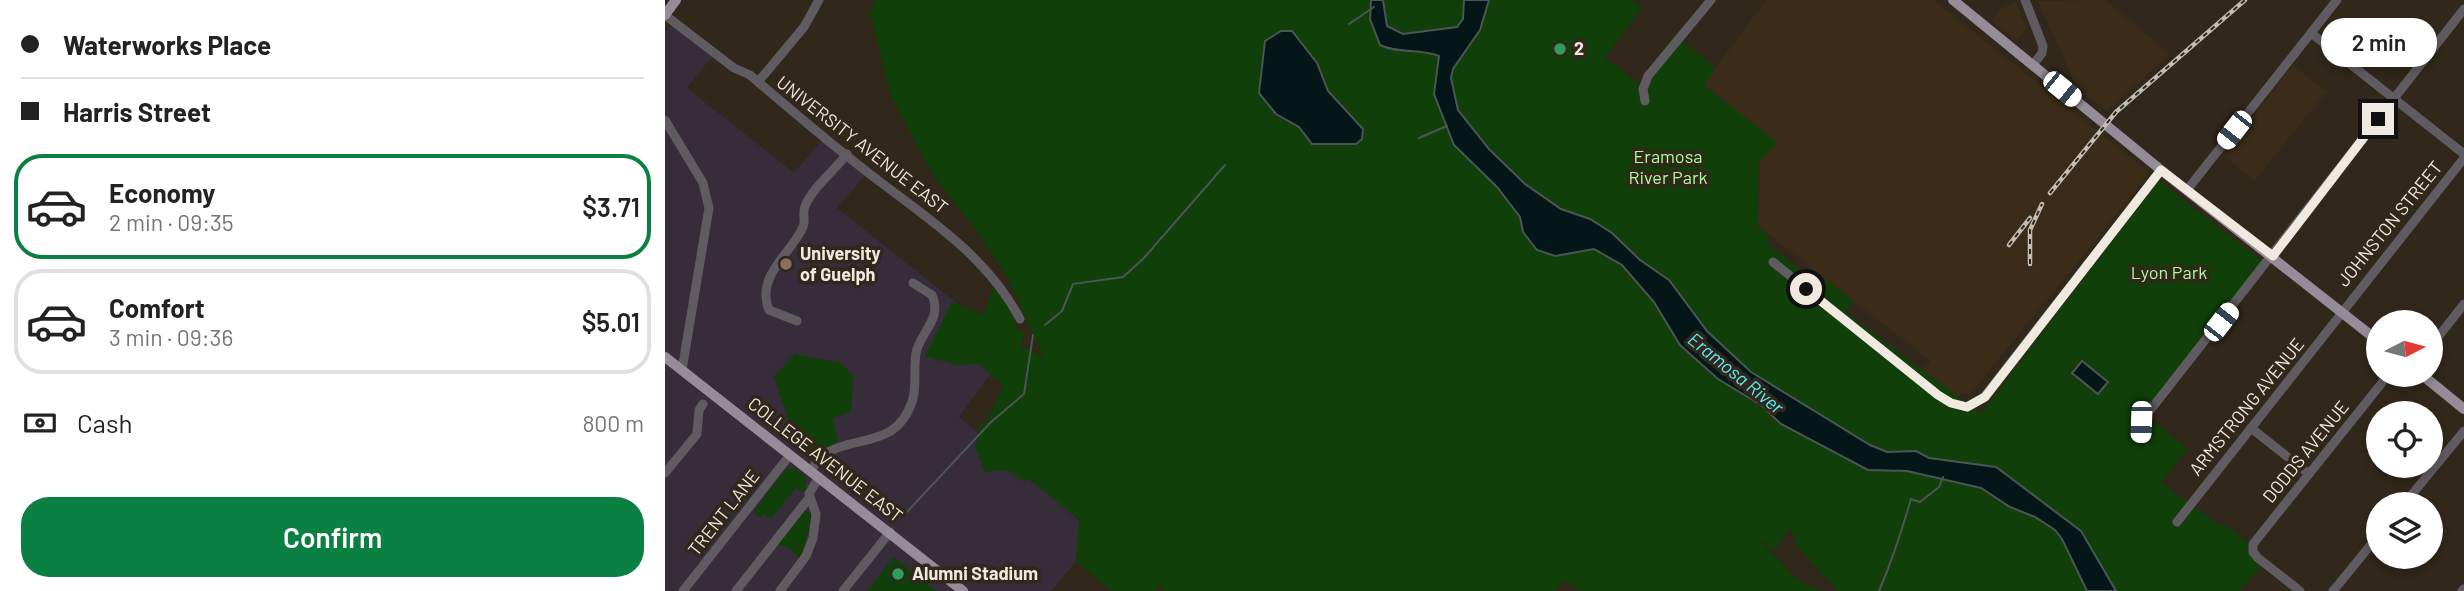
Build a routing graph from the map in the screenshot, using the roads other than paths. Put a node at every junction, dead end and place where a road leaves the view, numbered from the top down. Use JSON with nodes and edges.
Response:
{"nodes":[{"id":1,"x":675,"y":0,"type":"edge"},
{"id":2,"x":820,"y":0,"type":"edge"},
{"id":3,"x":1711,"y":0,"type":"edge"},
{"id":4,"x":1953,"y":0,"type":"edge"},
{"id":5,"x":2025,"y":0,"type":"edge"},
{"id":6,"x":2337,"y":0,"type":"edge"},
{"id":7,"x":2464,"y":9,"type":"edge"},
{"id":8,"x":665,"y":15,"type":"edge"},
{"id":9,"x":2311,"y":33,"type":"junction"},
{"id":10,"x":2033,"y":65,"type":"junction"},
{"id":11,"x":758,"y":82,"type":"junction"},
{"id":12,"x":2394,"y":99,"type":"junction"},
{"id":13,"x":1645,"y":101,"type":"dead end"},
{"id":14,"x":665,"y":120,"type":"edge"},
{"id":15,"x":847,"y":154,"type":"junction"},
{"id":16,"x":2464,"y":156,"type":"edge"},
{"id":17,"x":2161,"y":170,"type":"junction"},
{"id":18,"x":2187,"y":190,"type":"junction"},
{"id":19,"x":2273,"y":256,"type":"junction"},
{"id":20,"x":1773,"y":262,"type":"dead end"},
{"id":21,"x":913,"y":283,"type":"dead end"},
{"id":22,"x":2464,"y":304,"type":"edge"},
{"id":23,"x":2342,"y":312,"type":"junction"},
{"id":24,"x":1020,"y":319,"type":"dead end"},
{"id":25,"x":797,"y":321,"type":"dead end"},
{"id":26,"x":2366,"y":331,"type":"edge"},
{"id":27,"x":2443,"y":331,"type":"edge"},
{"id":28,"x":665,"y":357,"type":"edge"},
{"id":29,"x":682,"y":370,"type":"junction"},
{"id":30,"x":2379,"y":387,"type":"edge"},
{"id":31,"x":2437,"y":387,"type":"edge"},
{"id":32,"x":703,"y":404,"type":"dead end"},
{"id":33,"x":2464,"y":409,"type":"edge"},
{"id":34,"x":2251,"y":428,"type":"junction"},
{"id":35,"x":2464,"y":431,"type":"edge"},
{"id":36,"x":2140,"y":437,"type":"dead end"},
{"id":37,"x":790,"y":455,"type":"junction"},
{"id":38,"x":665,"y":473,"type":"edge"},
{"id":39,"x":814,"y":474,"type":"junction"},
{"id":40,"x":2309,"y":474,"type":"junction"},
{"id":41,"x":2414,"y":492,"type":"edge"},
{"id":42,"x":809,"y":498,"type":"junction"},
{"id":43,"x":2177,"y":522,"type":"dead end"},
{"id":44,"x":890,"y":532,"type":"junction"},
{"id":45,"x":2366,"y":551,"type":"edge"},
{"id":46,"x":683,"y":591,"type":"edge"},
{"id":47,"x":736,"y":591,"type":"edge"},
{"id":48,"x":780,"y":591,"type":"edge"},
{"id":49,"x":843,"y":591,"type":"edge"},
{"id":50,"x":963,"y":591,"type":"edge"},
{"id":51,"x":2300,"y":591,"type":"edge"},
{"id":52,"x":2333,"y":591,"type":"edge"}],
"edges":[{"from":1,"to":8,"type":"main road"},
{"from":2,"to":11,"type":"street"},
{"from":3,"to":13,"type":"street"},
{"from":4,"to":10,"type":"main road"},
{"from":5,"to":10,"type":"street"},
{"from":6,"to":9,"type":"street"},
{"from":7,"to":12,"type":"street"},
{"from":8,"to":11,"type":"street","name":"UNIVERSITY AVENUE EAST"},
{"from":9,"to":12,"type":"street"},
{"from":9,"to":18,"type":"street"},
{"from":10,"to":17,"type":"main road"},
{"from":11,"to":15,"type":"street","name":"UNIVERSITY AVENUE EAST"},
{"from":12,"to":16,"type":"street"},
{"from":12,"to":19,"type":"street"},
{"from":14,"to":29,"type":"street"},
{"from":15,"to":24,"type":"street","name":"UNIVERSITY AVENUE EAST"},
{"from":15,"to":25,"type":"street"},
{"from":16,"to":23,"type":"street","name":"JOHNSTON STREET"},
{"from":17,"to":18,"type":"main road"},
{"from":17,"to":20,"type":"street"},
{"from":18,"to":19,"type":"main road"},
{"from":19,"to":23,"type":"main road"},
{"from":19,"to":36,"type":"street"},
{"from":21,"to":39,"type":"street"},
{"from":22,"to":27,"type":"street"},
{"from":23,"to":26,"type":"main road"},
{"from":23,"to":34,"type":"street","name":"ARMSTRONG AVENUE"},
{"from":28,"to":29,"type":"main road","name":"COLLEGE AVENUE EAST"},
{"from":29,"to":37,"type":"main road","name":"COLLEGE AVENUE EAST"},
{"from":30,"to":40,"type":"street","name":"DODDS AVENUE"},
{"from":31,"to":33,"type":"main road"},
{"from":32,"to":38,"type":"street"},
{"from":34,"to":40,"type":"street"},
{"from":34,"to":43,"type":"street","name":"ARMSTRONG AVENUE"},
{"from":35,"to":41,"type":"street"},
{"from":37,"to":39,"type":"main road","name":"COLLEGE AVENUE EAST"},
{"from":37,"to":46,"type":"street","name":"TRENT LANE"},
{"from":39,"to":42,"type":"street"},
{"from":39,"to":44,"type":"main road","name":"COLLEGE AVENUE EAST"},
{"from":40,"to":51,"type":"street","name":"DODDS AVENUE"},
{"from":42,"to":47,"type":"street"},
{"from":42,"to":48,"type":"street"},
{"from":44,"to":49,"type":"street"},
{"from":44,"to":50,"type":"main road","name":"COLLEGE AVENUE EAST"},
{"from":45,"to":52,"type":"street"}]}
